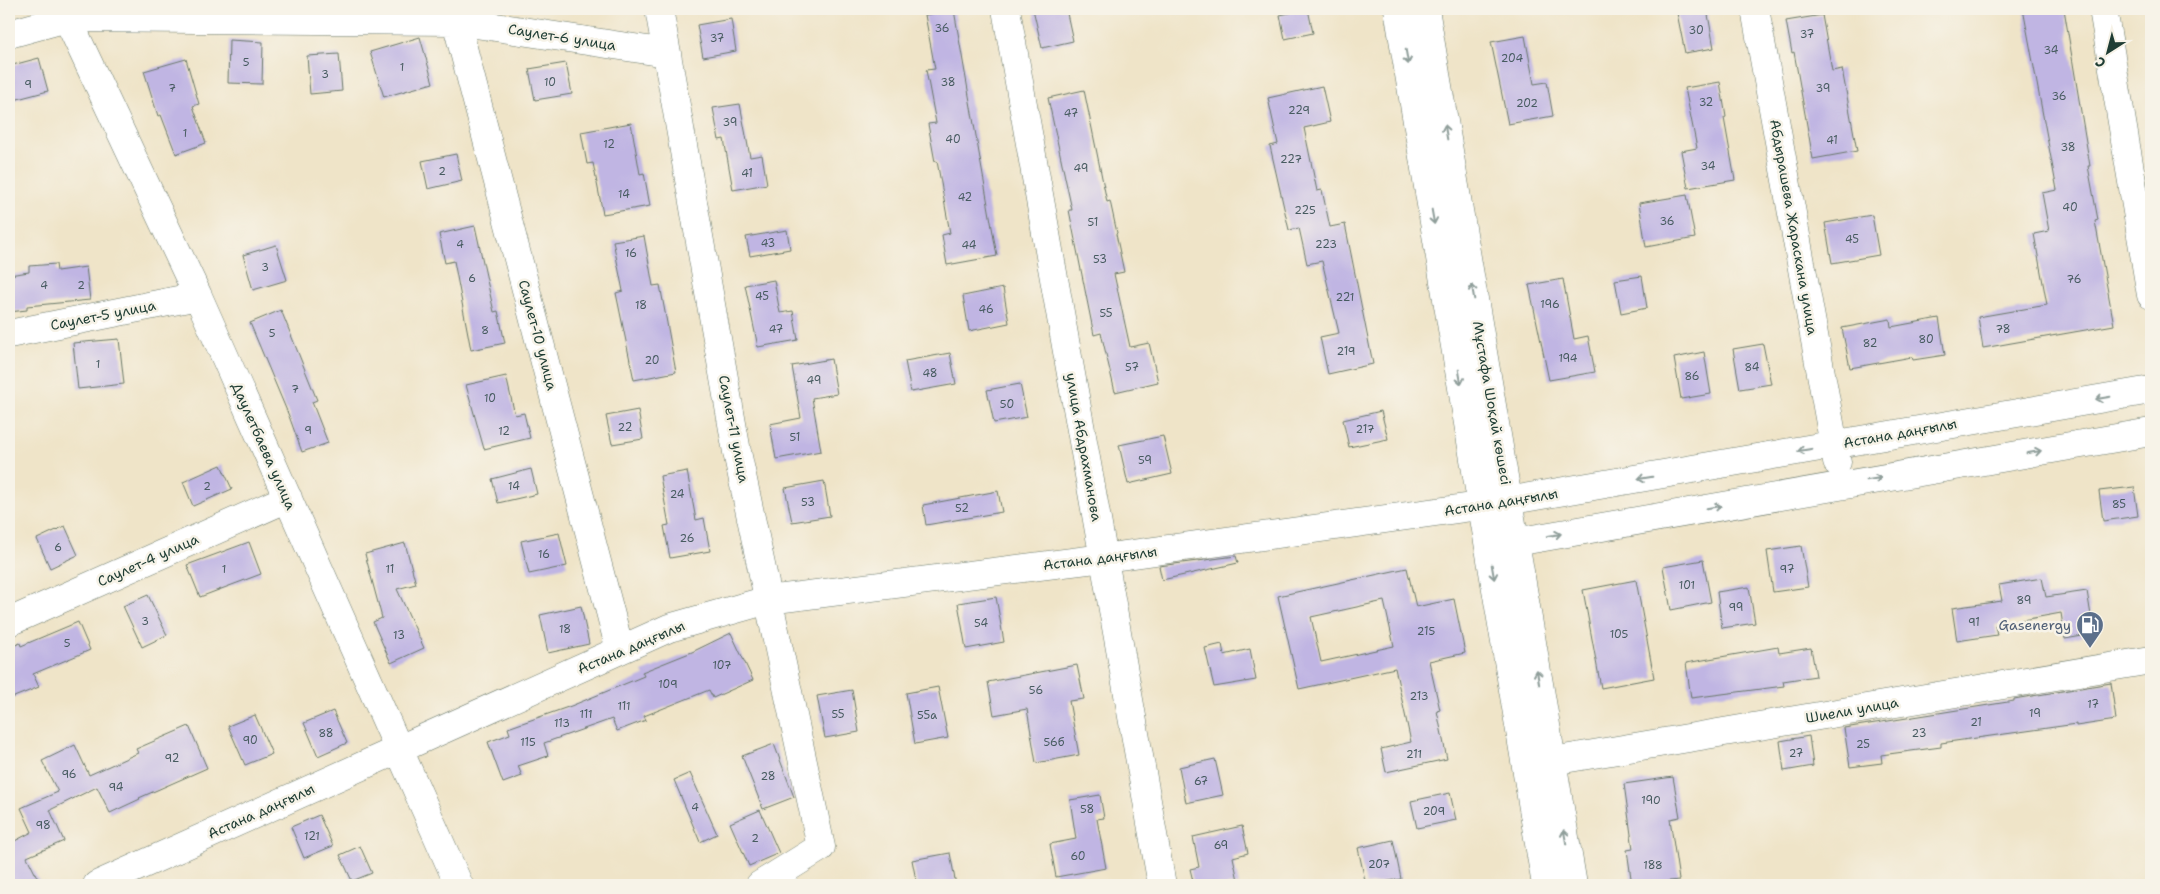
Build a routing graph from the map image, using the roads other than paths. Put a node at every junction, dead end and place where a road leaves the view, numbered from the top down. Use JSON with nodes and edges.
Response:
{"nodes":[{"id":1,"x":659,"y":9,"type":"edge"},
{"id":2,"x":1006,"y":9,"type":"edge"},
{"id":3,"x":1398,"y":9,"type":"edge"},
{"id":4,"x":1425,"y":9,"type":"edge"},
{"id":5,"x":1755,"y":9,"type":"edge"},
{"id":6,"x":2103,"y":9,"type":"edge"},
{"id":7,"x":65,"y":14,"type":"edge"},
{"id":8,"x":456,"y":20,"type":"junction"},
{"id":9,"x":9,"y":34,"type":"edge"},
{"id":10,"x":667,"y":53,"type":"junction"},
{"id":11,"x":2151,"y":295,"type":"edge"},
{"id":12,"x":198,"y":296,"type":"junction"},
{"id":13,"x":9,"y":334,"type":"edge"},
{"id":14,"x":2151,"y":390,"type":"edge"},
{"id":15,"x":2151,"y":432,"type":"edge"},
{"id":16,"x":1834,"y":445,"type":"junction"},
{"id":17,"x":1841,"y":485,"type":"junction"},
{"id":18,"x":288,"y":498,"type":"junction"},
{"id":19,"x":1495,"y":504,"type":"junction"},
{"id":20,"x":1502,"y":544,"type":"junction"},
{"id":21,"x":1104,"y":558,"type":"junction"},
{"id":22,"x":768,"y":600,"type":"junction"},
{"id":23,"x":9,"y":622,"type":"edge"},
{"id":24,"x":620,"y":650,"type":"junction"},
{"id":25,"x":2151,"y":660,"type":"edge"},
{"id":26,"x":400,"y":749,"type":"junction"},
{"id":27,"x":1552,"y":761,"type":"junction"},
{"id":28,"x":97,"y":885,"type":"edge"},
{"id":29,"x":459,"y":885,"type":"edge"},
{"id":30,"x":760,"y":885,"type":"edge"},
{"id":31,"x":1162,"y":885,"type":"edge"},
{"id":32,"x":1546,"y":885,"type":"edge"},
{"id":33,"x":1573,"y":885,"type":"edge"}],
"edges":[{"from":1,"to":10,"type":"street","name":"Саулет-11 улица"},
{"from":2,"to":21,"type":"street","name":"улица Абдрахманова"},
{"from":3,"to":19,"type":"street","name":"Мұстафа Шоқай көшесі","one_way":true},
{"from":19,"to":4,"type":"street","name":"Мұстафа Шоқай көшесі","one_way":true},
{"from":5,"to":16,"type":"street","name":"Абдырашева Жараскана улица"},
{"from":6,"to":11,"type":"street"},
{"from":7,"to":8,"type":"street","name":"Саулет-6 улица"},
{"from":7,"to":9,"type":"street","name":"Саулет-6 улица"},
{"from":7,"to":12,"type":"street","name":"Даулетбаева улица"},
{"from":8,"to":10,"type":"street","name":"Саулет-6 улица"},
{"from":8,"to":24,"type":"street","name":"Саулет-10 улица"},
{"from":10,"to":22,"type":"street","name":"Саулет-11 улица"},
{"from":12,"to":13,"type":"street","name":"Саулет-5 улица"},
{"from":12,"to":18,"type":"street","name":"Даулетбаева улица"},
{"from":14,"to":16,"type":"street","name":"Астана даңғылы","one_way":true},
{"from":17,"to":15,"type":"street","one_way":true},
{"from":16,"to":17,"type":"street","name":"Абдырашева Жараскана улица"},
{"from":16,"to":19,"type":"street","name":"Астана даңғылы","one_way":true},
{"from":20,"to":17,"type":"street","one_way":true},
{"from":18,"to":23,"type":"street","name":"Саулет-4 улица"},
{"from":18,"to":26,"type":"street","name":"Даулетбаева улица"},
{"from":19,"to":20,"type":"street","name":"Мұстафа Шоқай көшесі"},
{"from":19,"to":21,"type":"street","name":"Астана даңғылы"},
{"from":27,"to":20,"type":"street","name":"Мұстафа Шоқай көшесі","one_way":true},
{"from":20,"to":32,"type":"street","name":"Мұстафа Шоқай көшесі","one_way":true},
{"from":21,"to":22,"type":"street","name":"Астана даңғылы"},
{"from":21,"to":31,"type":"street","name":"улица Абдрахманова"},
{"from":22,"to":24,"type":"street","name":"Астана даңғылы"},
{"from":22,"to":30,"type":"street","name":"Саулет-11 улица"},
{"from":24,"to":26,"type":"street","name":"Астана даңғылы"},
{"from":25,"to":27,"type":"street","name":"Шиели улица"},
{"from":26,"to":28,"type":"street","name":"Астана даңғылы"},
{"from":26,"to":29,"type":"street","name":"Даулетбаева улица"},
{"from":33,"to":27,"type":"street","name":"Мұстафа Шоқай көшесі","one_way":true}]}
